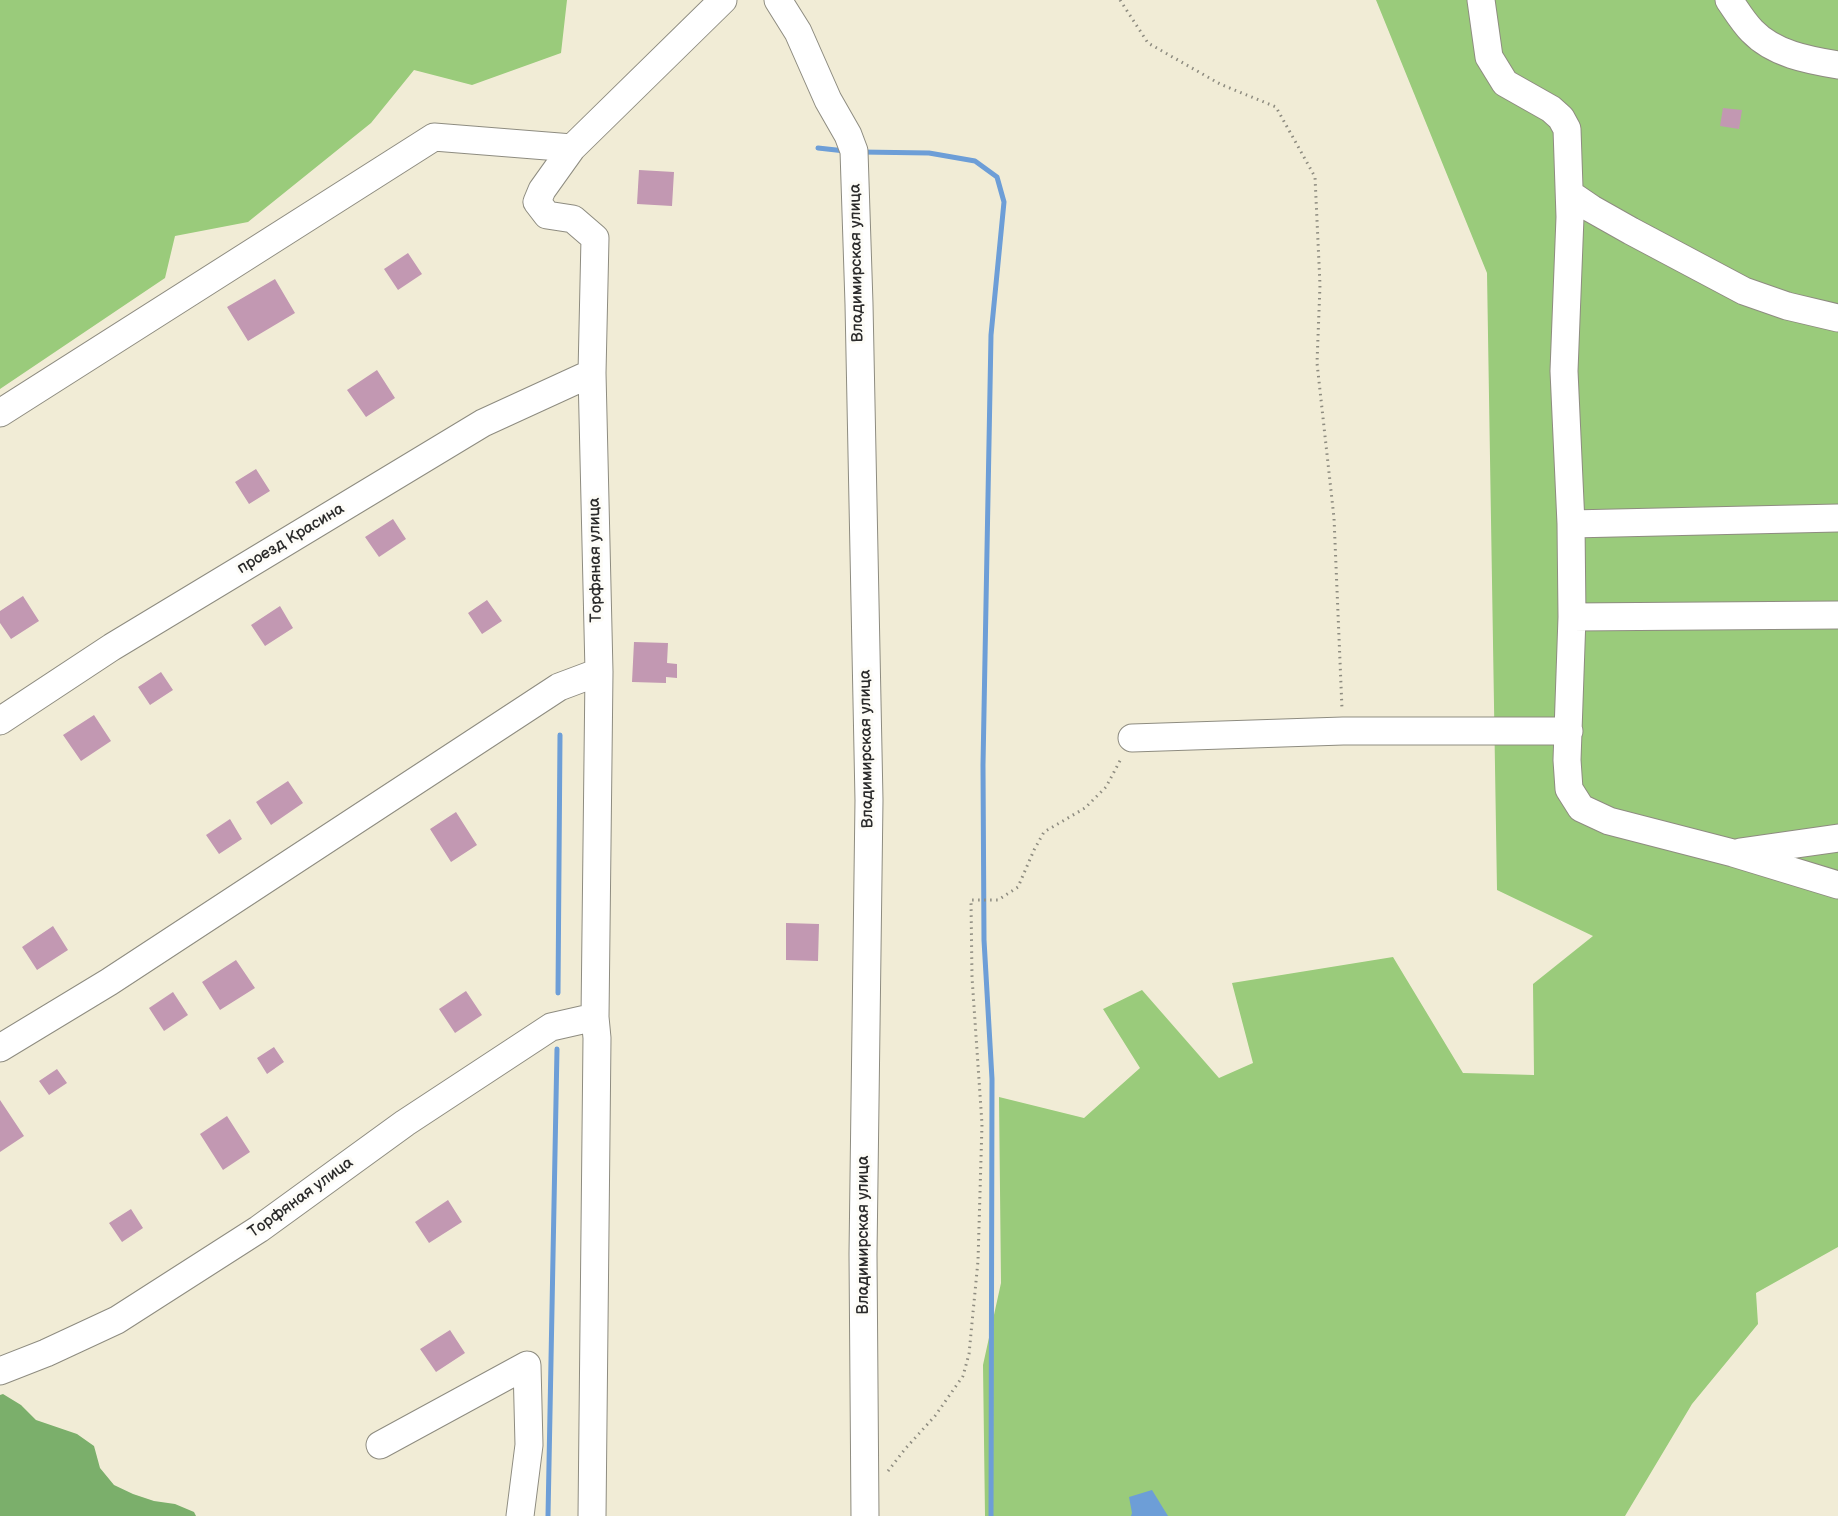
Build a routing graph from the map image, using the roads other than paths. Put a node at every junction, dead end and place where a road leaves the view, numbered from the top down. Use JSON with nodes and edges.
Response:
{"nodes":[{"id":1,"x":723,"y":0,"type":"edge"},
{"id":2,"x":778,"y":0,"type":"edge"},
{"id":3,"x":1481,"y":0,"type":"edge"},
{"id":4,"x":1729,"y":0,"type":"edge"},
{"id":5,"x":1838,"y":65,"type":"edge"},
{"id":6,"x":572,"y":148,"type":"junction"},
{"id":7,"x":1570,"y":194,"type":"junction"},
{"id":8,"x":1838,"y":318,"type":"edge"},
{"id":9,"x":592,"y":373,"type":"junction"},
{"id":10,"x":0,"y":413,"type":"edge"},
{"id":11,"x":1838,"y":518,"type":"edge"},
{"id":12,"x":1571,"y":524,"type":"junction"},
{"id":13,"x":1838,"y":615,"type":"edge"},
{"id":14,"x":1572,"y":617,"type":"junction"},
{"id":15,"x":599,"y":672,"type":"junction"},
{"id":16,"x":0,"y":721,"type":"edge"},
{"id":17,"x":1569,"y":732,"type":"junction"},
{"id":18,"x":1132,"y":738,"type":"road end"},
{"id":19,"x":1838,"y":838,"type":"edge"},
{"id":20,"x":1733,"y":853,"type":"junction"},
{"id":21,"x":1838,"y":885,"type":"edge"},
{"id":22,"x":595,"y":1017,"type":"junction"},
{"id":23,"x":0,"y":1048,"type":"edge"},
{"id":24,"x":0,"y":1371,"type":"edge"},
{"id":25,"x":380,"y":1445,"type":"dead end"},
{"id":26,"x":520,"y":1516,"type":"edge"},
{"id":27,"x":592,"y":1516,"type":"edge"},
{"id":28,"x":865,"y":1516,"type":"edge"}],
"edges":[{"from":1,"to":6,"type":"street"},
{"from":2,"to":28,"type":"street","name":"Владимирская улица"},
{"from":3,"to":7,"type":"street"},
{"from":4,"to":5,"type":"street"},
{"from":6,"to":9,"type":"street","name":"Торфяная улица"},
{"from":6,"to":10,"type":"street"},
{"from":7,"to":8,"type":"street"},
{"from":7,"to":12,"type":"street"},
{"from":9,"to":15,"type":"street","name":"Торфяная улица"},
{"from":9,"to":16,"type":"street","name":"проезд Красина"},
{"from":11,"to":12,"type":"street"},
{"from":12,"to":14,"type":"street"},
{"from":13,"to":14,"type":"street"},
{"from":14,"to":17,"type":"street"},
{"from":15,"to":22,"type":"street","name":"Торфяная улица"},
{"from":15,"to":23,"type":"street"},
{"from":17,"to":18,"type":"street"},
{"from":17,"to":20,"type":"street"},
{"from":19,"to":20,"type":"street"},
{"from":20,"to":21,"type":"street"},
{"from":22,"to":24,"type":"street","name":"Торфяная улица"},
{"from":22,"to":27,"type":"street","name":"Торфяная улица"},
{"from":25,"to":26,"type":"street"}]}
